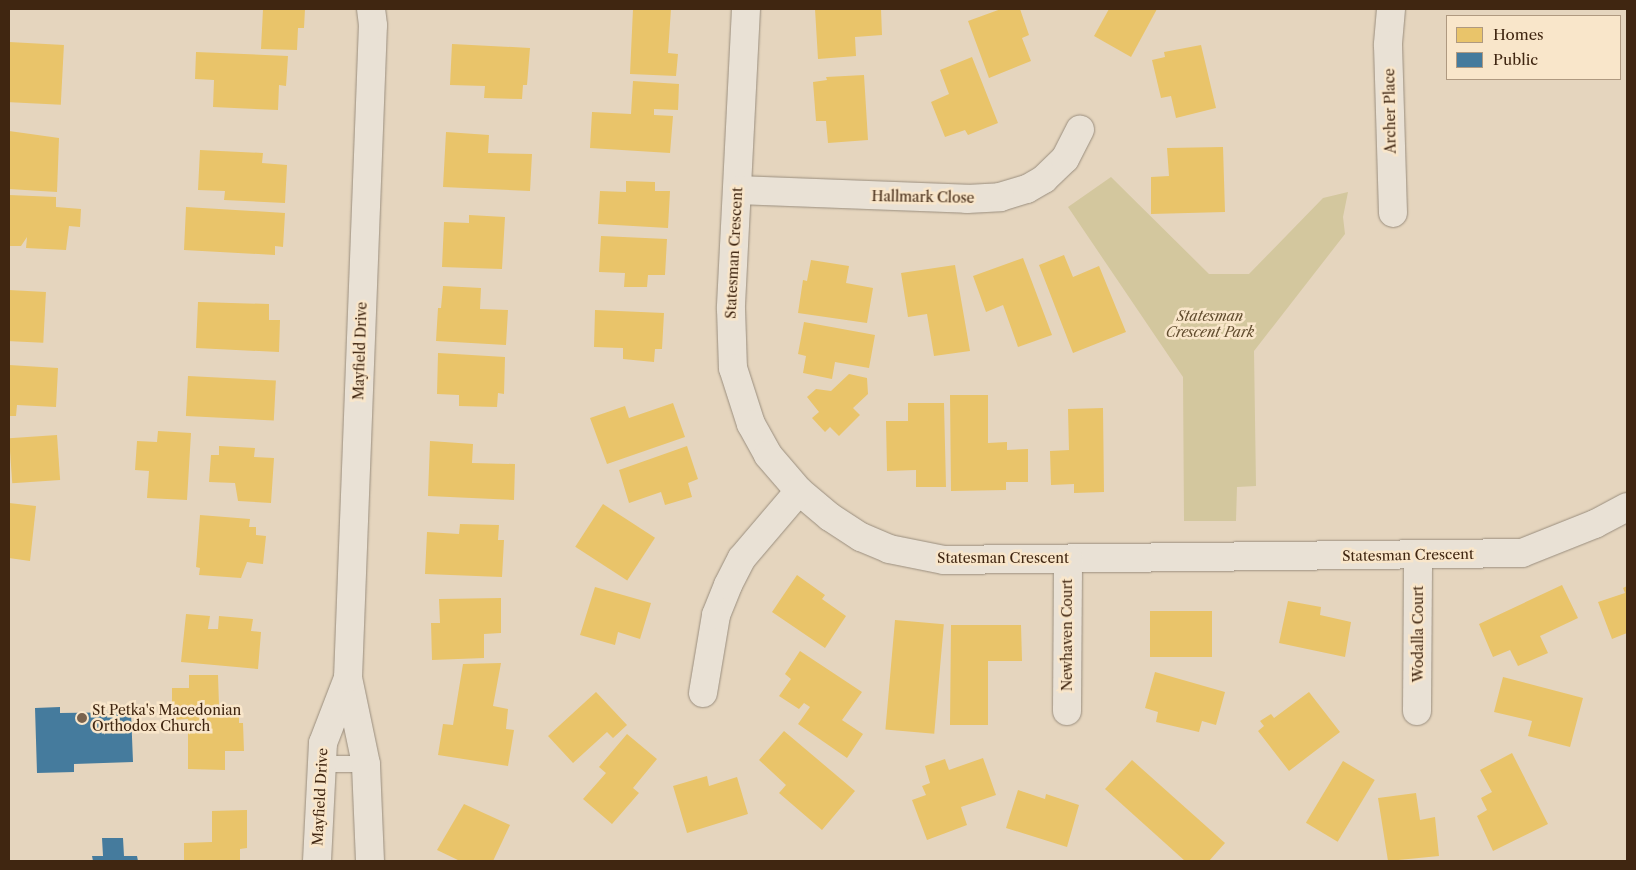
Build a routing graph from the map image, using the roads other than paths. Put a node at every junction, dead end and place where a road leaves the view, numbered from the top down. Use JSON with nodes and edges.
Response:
{"nodes":[{"id":1,"x":746,"y":9,"type":"edge"},
{"id":2,"x":1391,"y":9,"type":"edge"},
{"id":3,"x":374,"y":14,"type":"edge"},
{"id":4,"x":1080,"y":130,"type":"dead end"},
{"id":5,"x":737,"y":190,"type":"junction"},
{"id":6,"x":1393,"y":213,"type":"dead end"},
{"id":7,"x":799,"y":491,"type":"junction"},
{"id":8,"x":1627,"y":507,"type":"edge"},
{"id":9,"x":1418,"y":556,"type":"junction"},
{"id":10,"x":1068,"y":558,"type":"junction"},
{"id":11,"x":348,"y":678,"type":"junction"},
{"id":12,"x":703,"y":693,"type":"dead end"},
{"id":13,"x":1067,"y":711,"type":"dead end"},
{"id":14,"x":1418,"y":712,"type":"dead end"},
{"id":15,"x":322,"y":764,"type":"junction"},
{"id":16,"x":366,"y":764,"type":"junction"},
{"id":17,"x":371,"y":859,"type":"edge"},
{"id":18,"x":318,"y":861,"type":"edge"}],
"edges":[{"from":1,"to":5,"type":"street","name":"Statesman Crescent"},
{"from":2,"to":6,"type":"street","name":"Archer Place"},
{"from":3,"to":11,"type":"street","name":"Mayfield Drive"},
{"from":4,"to":5,"type":"street","name":"Hallmark Close"},
{"from":5,"to":7,"type":"street","name":"Statesman Crescent"},
{"from":7,"to":10,"type":"street","name":"Statesman Crescent"},
{"from":7,"to":12,"type":"street"},
{"from":8,"to":9,"type":"street","name":"Statesman Crescent"},
{"from":9,"to":10,"type":"street","name":"Statesman Crescent"},
{"from":9,"to":14,"type":"street","name":"Wodalla Court"},
{"from":10,"to":13,"type":"street","name":"Newhaven Court"},
{"from":11,"to":15,"type":"street","name":"Mayfield Drive"},
{"from":11,"to":16,"type":"street","name":"Mayfield Drive"},
{"from":15,"to":16,"type":"lane"},
{"from":15,"to":18,"type":"street","name":"Mayfield Drive"},
{"from":16,"to":17,"type":"street","name":"Mayfield Drive"}]}
